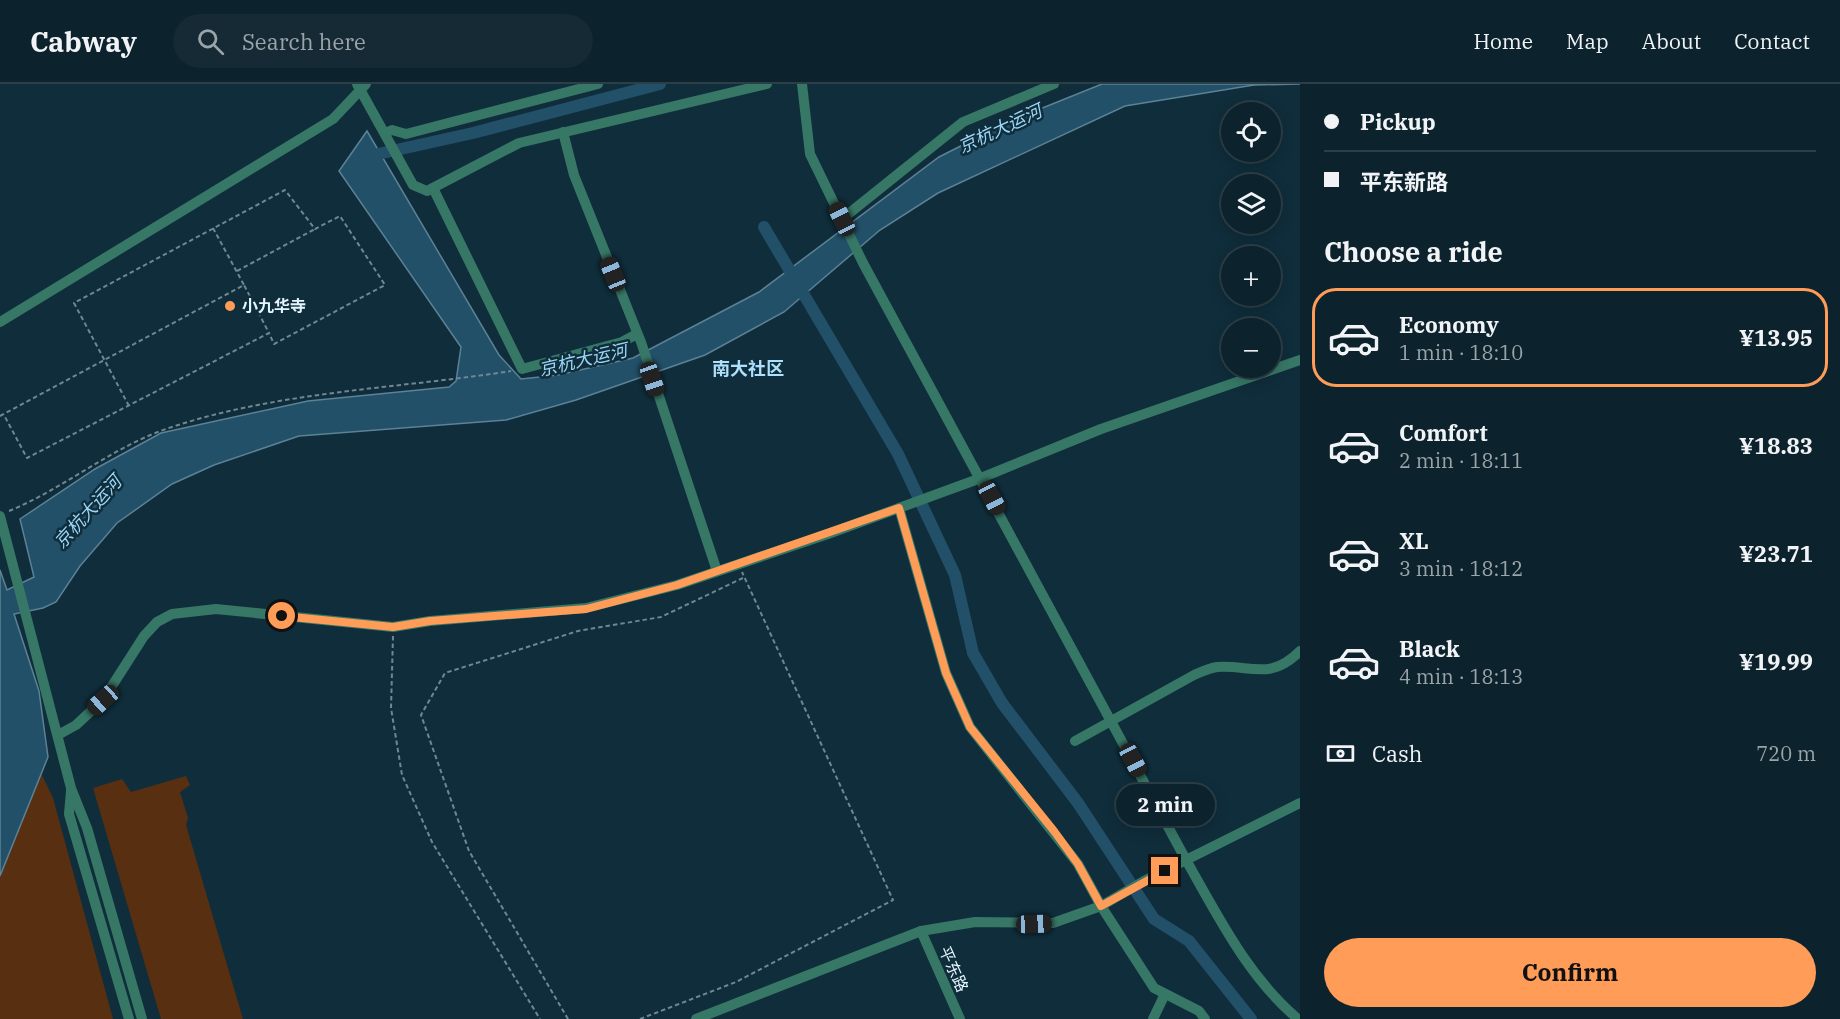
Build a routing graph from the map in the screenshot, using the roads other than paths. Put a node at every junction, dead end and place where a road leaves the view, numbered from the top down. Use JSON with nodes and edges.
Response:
{"nodes":[{"id":1,"x":598,"y":84,"type":"edge"},
{"id":2,"x":767,"y":84,"type":"edge"},
{"id":3,"x":802,"y":84,"type":"edge"},
{"id":4,"x":1054,"y":84,"type":"edge"},
{"id":5,"x":361,"y":86,"type":"edge"},
{"id":6,"x":563,"y":132,"type":"junction"},
{"id":7,"x":385,"y":133,"type":"junction"},
{"id":8,"x":433,"y":188,"type":"junction"},
{"id":9,"x":842,"y":219,"type":"junction"},
{"id":10,"x":0,"y":322,"type":"edge"},
{"id":11,"x":639,"y":338,"type":"junction"},
{"id":12,"x":1300,"y":360,"type":"edge"},
{"id":13,"x":981,"y":478,"type":"junction"},
{"id":14,"x":899,"y":508,"type":"junction"},
{"id":15,"x":0,"y":514,"type":"edge"},
{"id":16,"x":717,"y":571,"type":"junction"},
{"id":17,"x":1300,"y":651,"type":"edge"},
{"id":18,"x":1111,"y":720,"type":"junction"},
{"id":19,"x":58,"y":735,"type":"junction"},
{"id":20,"x":1075,"y":741,"type":"dead end"},
{"id":21,"x":71,"y":788,"type":"junction"},
{"id":22,"x":1300,"y":803,"type":"edge"},
{"id":23,"x":1186,"y":861,"type":"junction"},
{"id":24,"x":1105,"y":903,"type":"junction"},
{"id":25,"x":921,"y":931,"type":"junction"},
{"id":26,"x":1165,"y":994,"type":"junction"},
{"id":27,"x":129,"y":1019,"type":"edge"},
{"id":28,"x":142,"y":1019,"type":"edge"},
{"id":29,"x":696,"y":1019,"type":"edge"},
{"id":30,"x":960,"y":1019,"type":"edge"},
{"id":31,"x":1152,"y":1019,"type":"edge"},
{"id":32,"x":1205,"y":1019,"type":"edge"},
{"id":33,"x":1298,"y":1019,"type":"edge"}],
"edges":[{"from":1,"to":7,"type":"street"},
{"from":2,"to":6,"type":"street"},
{"from":3,"to":9,"type":"street"},
{"from":4,"to":9,"type":"street"},
{"from":5,"to":7,"type":"street"},
{"from":5,"to":10,"type":"street"},
{"from":6,"to":8,"type":"street"},
{"from":6,"to":11,"type":"street"},
{"from":7,"to":8,"type":"street"},
{"from":8,"to":11,"type":"street"},
{"from":9,"to":13,"type":"street"},
{"from":11,"to":16,"type":"street"},
{"from":12,"to":13,"type":"street"},
{"from":13,"to":14,"type":"street"},
{"from":13,"to":18,"type":"street"},
{"from":14,"to":16,"type":"street"},
{"from":14,"to":24,"type":"street"},
{"from":15,"to":19,"type":"street"},
{"from":16,"to":19,"type":"street"},
{"from":17,"to":18,"type":"street"},
{"from":18,"to":20,"type":"street"},
{"from":18,"to":23,"type":"street"},
{"from":19,"to":21,"type":"street"},
{"from":21,"to":27,"type":"street"},
{"from":21,"to":28,"type":"street"},
{"from":22,"to":23,"type":"street"},
{"from":23,"to":24,"type":"street"},
{"from":23,"to":33,"type":"street"},
{"from":24,"to":25,"type":"street"},
{"from":24,"to":26,"type":"street"},
{"from":25,"to":29,"type":"street"},
{"from":25,"to":30,"type":"street","name":"平东路"},
{"from":26,"to":31,"type":"street"},
{"from":26,"to":32,"type":"street"}]}
